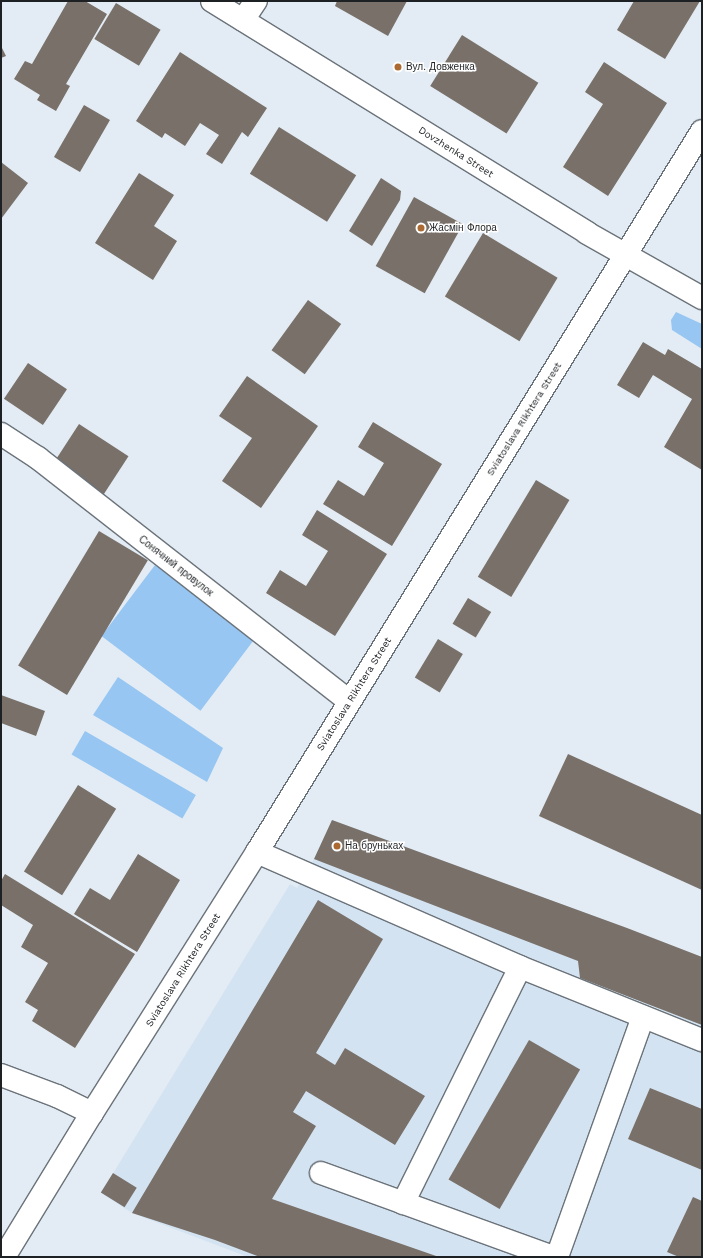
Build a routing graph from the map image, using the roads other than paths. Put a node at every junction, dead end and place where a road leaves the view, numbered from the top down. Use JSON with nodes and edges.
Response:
{"nodes":[{"id":1,"x":212,"y":1,"type":"edge"},
{"id":2,"x":256,"y":1,"type":"edge"},
{"id":3,"x":243,"y":20,"type":"junction"},
{"id":4,"x":702,"y":130,"type":"edge"},
{"id":5,"x":626,"y":255,"type":"junction"},
{"id":6,"x":702,"y":298,"type":"edge"},
{"id":7,"x":1,"y":434,"type":"edge"},
{"id":8,"x":349,"y":701,"type":"junction"},
{"id":9,"x":257,"y":852,"type":"junction"},
{"id":10,"x":520,"y":967,"type":"junction"},
{"id":11,"x":644,"y":1017,"type":"junction"},
{"id":12,"x":702,"y":1040,"type":"edge"},
{"id":13,"x":1,"y":1075,"type":"edge"},
{"id":14,"x":92,"y":1113,"type":"junction"},
{"id":15,"x":321,"y":1173,"type":"dead end"},
{"id":16,"x":403,"y":1203,"type":"junction"},
{"id":17,"x":4,"y":1257,"type":"edge"},
{"id":18,"x":553,"y":1257,"type":"edge"},
{"id":19,"x":557,"y":1257,"type":"edge"}],
"edges":[{"from":1,"to":3,"type":"street","name":"Dovzhenka Street"},
{"from":2,"to":3,"type":"street"},
{"from":3,"to":5,"type":"street","name":"Dovzhenka Street"},
{"from":4,"to":5,"type":"street","name":"Sviatoslava Rikhtera Street"},
{"from":5,"to":6,"type":"street","name":"Dovzhenka Street"},
{"from":5,"to":8,"type":"street","name":"Sviatoslava Rikhtera Street"},
{"from":7,"to":8,"type":"street","name":"Сонячний провулок"},
{"from":8,"to":9,"type":"street","name":"Sviatoslava Rikhtera Street"},
{"from":9,"to":10,"type":"street"},
{"from":9,"to":14,"type":"street","name":"Sviatoslava Rikhtera Street"},
{"from":10,"to":11,"type":"street"},
{"from":10,"to":16,"type":"street"},
{"from":11,"to":12,"type":"street"},
{"from":11,"to":19,"type":"street"},
{"from":13,"to":14,"type":"street"},
{"from":14,"to":17,"type":"street","name":"Sviatoslava Rikhtera Street"},
{"from":15,"to":16,"type":"street"},
{"from":16,"to":18,"type":"street"}]}
